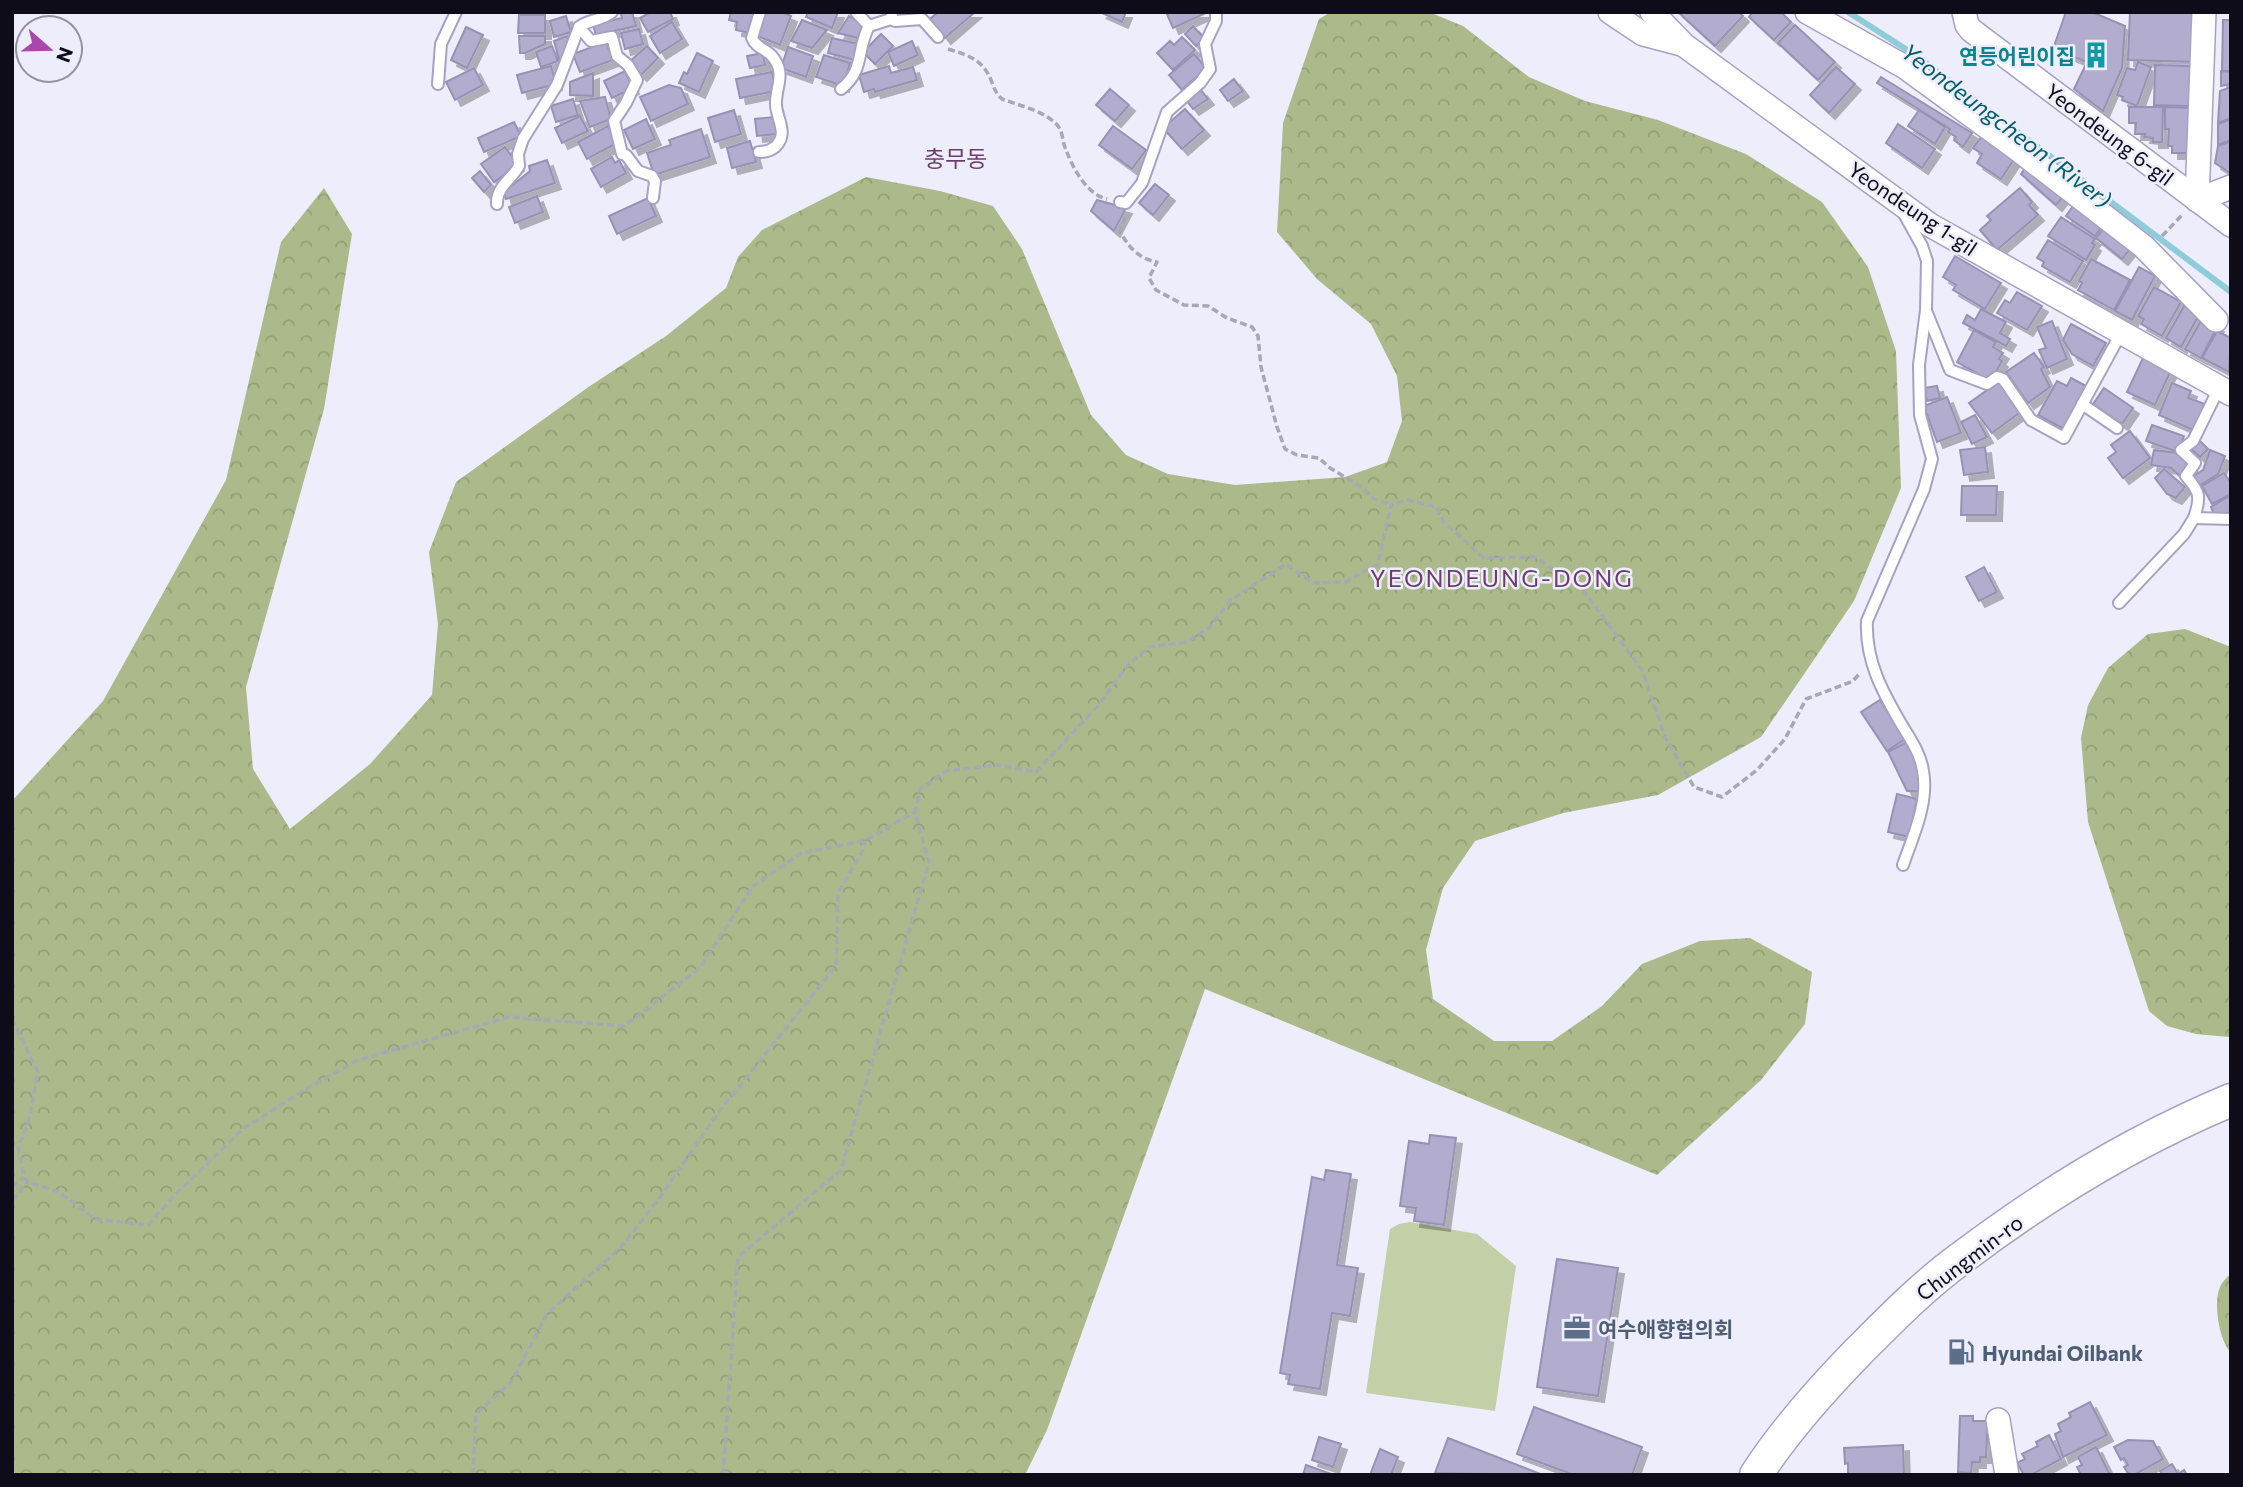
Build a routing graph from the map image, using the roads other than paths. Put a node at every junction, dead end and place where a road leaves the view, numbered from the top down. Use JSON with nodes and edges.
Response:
{"nodes":[{"id":1,"x":456,"y":12,"type":"edge"},
{"id":2,"x":612,"y":12,"type":"edge"},
{"id":3,"x":760,"y":12,"type":"edge"},
{"id":4,"x":856,"y":12,"type":"edge"},
{"id":5,"x":1216,"y":12,"type":"edge"},
{"id":6,"x":1610,"y":12,"type":"edge"},
{"id":7,"x":1652,"y":12,"type":"edge"},
{"id":8,"x":1807,"y":12,"type":"edge"},
{"id":9,"x":1964,"y":12,"type":"edge"},
{"id":10,"x":2204,"y":12,"type":"edge"},
{"id":11,"x":892,"y":16,"type":"edge"},
{"id":12,"x":869,"y":26,"type":"junction"},
{"id":13,"x":579,"y":27,"type":"junction"},
{"id":14,"x":938,"y":37,"type":"road end"},
{"id":15,"x":1684,"y":45,"type":"junction"},
{"id":16,"x":438,"y":84,"type":"dead end"},
{"id":17,"x":841,"y":89,"type":"dead end"},
{"id":18,"x":760,"y":152,"type":"dead end"},
{"id":19,"x":2231,"y":187,"type":"edge"},
{"id":20,"x":653,"y":198,"type":"dead end"},
{"id":21,"x":2197,"y":200,"type":"junction"},
{"id":22,"x":1125,"y":201,"type":"road end"},
{"id":23,"x":1896,"y":201,"type":"junction"},
{"id":24,"x":497,"y":204,"type":"dead end"},
{"id":25,"x":2231,"y":225,"type":"edge"},
{"id":26,"x":1926,"y":310,"type":"junction"},
{"id":27,"x":2216,"y":320,"type":"dead end"},
{"id":28,"x":2121,"y":333,"type":"junction"},
{"id":29,"x":2225,"y":391,"type":"edge"},
{"id":30,"x":2082,"y":404,"type":"junction"},
{"id":31,"x":2117,"y":428,"type":"dead end"},
{"id":32,"x":2194,"y":518,"type":"junction"},
{"id":33,"x":2231,"y":519,"type":"edge"},
{"id":34,"x":2119,"y":603,"type":"dead end"},
{"id":35,"x":1903,"y":865,"type":"dead end"},
{"id":36,"x":2231,"y":1100,"type":"edge"},
{"id":37,"x":1998,"y":1420,"type":"dead end"},
{"id":38,"x":1756,"y":1475,"type":"edge"},
{"id":39,"x":2007,"y":1475,"type":"edge"}],
"edges":[{"from":1,"to":16,"type":"lane"},
{"from":2,"to":13,"type":"lane"},
{"from":3,"to":18,"type":"lane"},
{"from":4,"to":12,"type":"lane"},
{"from":5,"to":22,"type":"lane"},
{"from":6,"to":15,"type":"street"},
{"from":7,"to":15,"type":"street","name":"Yeondeung 1-gil"},
{"from":8,"to":27,"type":"street"},
{"from":9,"to":21,"type":"street","name":"Yeondeung 6-gil"},
{"from":10,"to":21,"type":"street"},
{"from":11,"to":12,"type":"lane"},
{"from":11,"to":14,"type":"lane"},
{"from":12,"to":17,"type":"lane"},
{"from":13,"to":20,"type":"lane"},
{"from":13,"to":24,"type":"lane"},
{"from":15,"to":23,"type":"street","name":"Yeondeung 1-gil"},
{"from":19,"to":21,"type":"street"},
{"from":21,"to":25,"type":"street","name":"Yeondeung 6-gil"},
{"from":23,"to":26,"type":"lane"},
{"from":23,"to":28,"type":"street","name":"Yeondeung 1-gil"},
{"from":26,"to":30,"type":"lane"},
{"from":26,"to":35,"type":"lane"},
{"from":28,"to":29,"type":"street","name":"Yeondeung 1-gil"},
{"from":28,"to":30,"type":"lane"},
{"from":29,"to":32,"type":"lane"},
{"from":30,"to":31,"type":"lane"},
{"from":32,"to":33,"type":"lane"},
{"from":32,"to":34,"type":"lane"},
{"from":36,"to":38,"type":"street","name":"Chungmin-ro"},
{"from":37,"to":39,"type":"street"}]}
